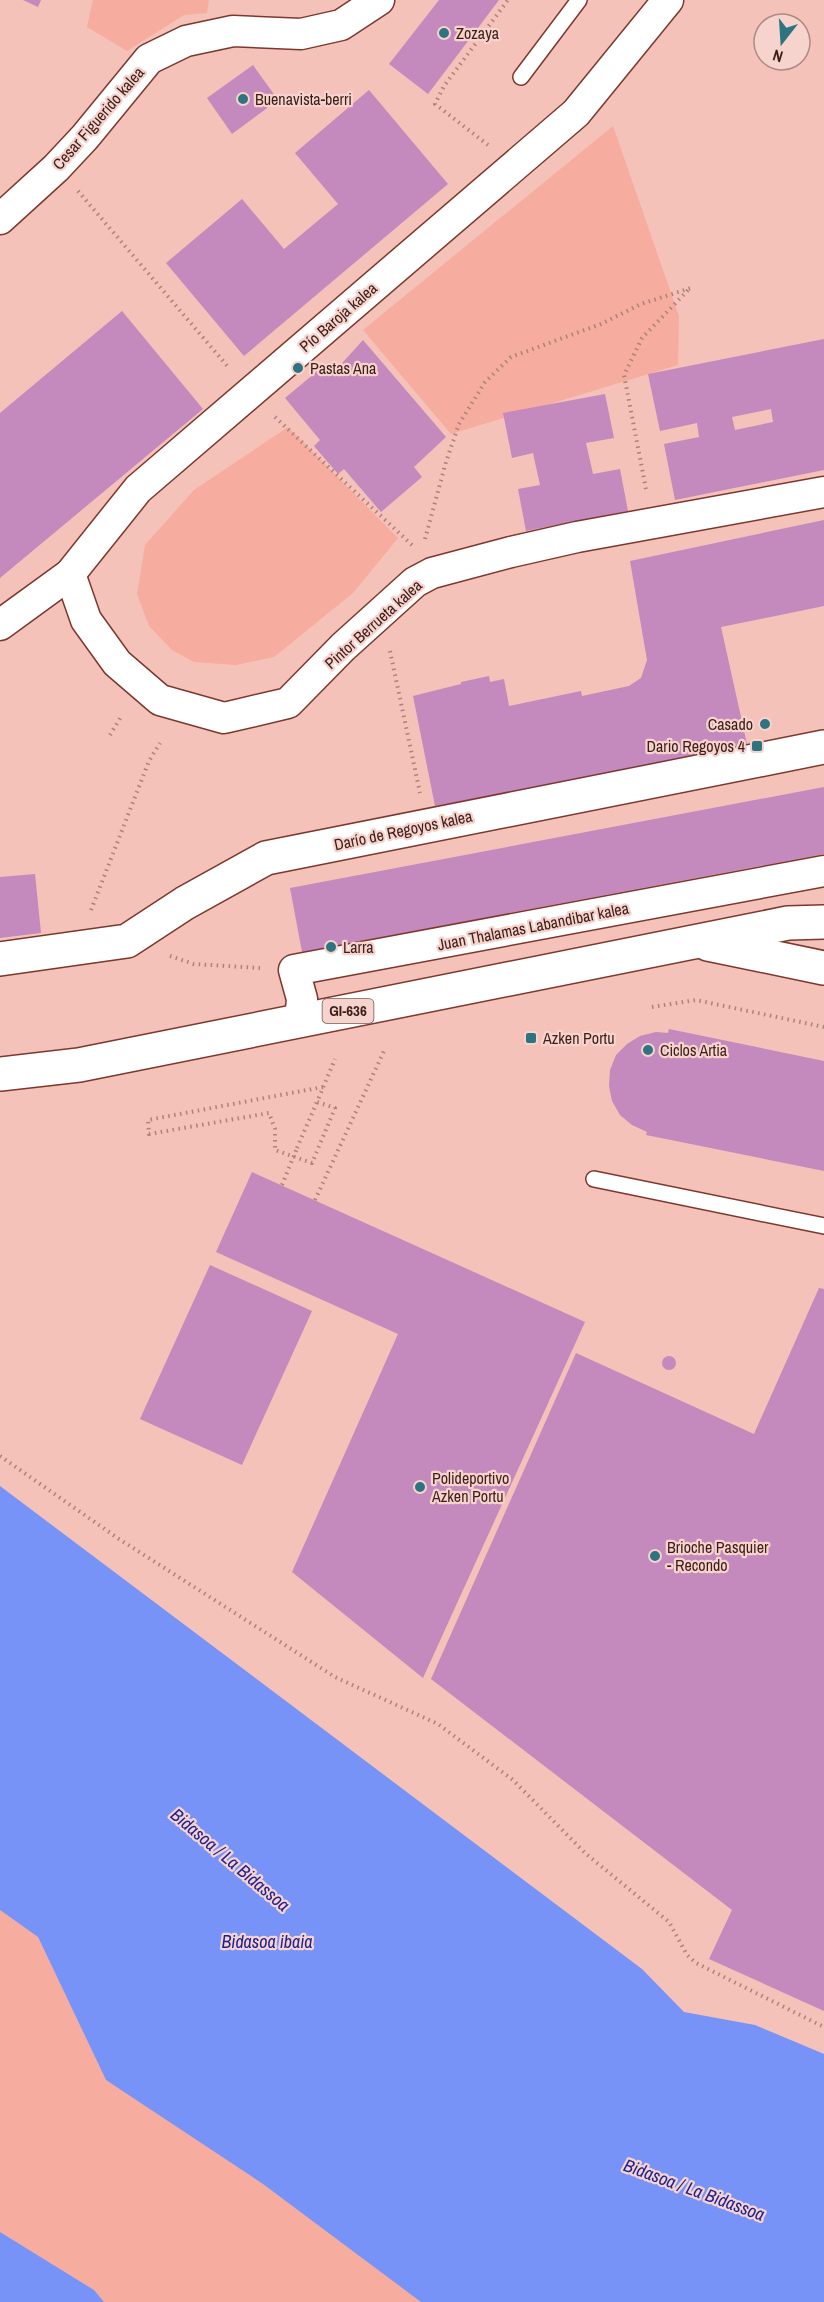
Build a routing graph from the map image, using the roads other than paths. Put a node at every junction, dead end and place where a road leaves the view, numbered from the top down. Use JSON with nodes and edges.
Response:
{"nodes":[{"id":1,"x":379,"y":0,"type":"edge"},
{"id":2,"x":579,"y":0,"type":"edge"},
{"id":3,"x":668,"y":0,"type":"edge"},
{"id":4,"x":521,"y":77,"type":"dead end"},
{"id":5,"x":0,"y":219,"type":"edge"},
{"id":6,"x":824,"y":492,"type":"edge"},
{"id":7,"x":70,"y":574,"type":"junction"},
{"id":8,"x":0,"y":625,"type":"edge"},
{"id":9,"x":824,"y":747,"type":"edge"},
{"id":10,"x":824,"y":871,"type":"edge"},
{"id":11,"x":824,"y":922,"type":"edge"},
{"id":12,"x":695,"y":942,"type":"junction"},
{"id":13,"x":0,"y":959,"type":"edge"},
{"id":14,"x":824,"y":969,"type":"edge"},
{"id":15,"x":300,"y":1021,"type":"junction"},
{"id":16,"x":0,"y":1074,"type":"edge"},
{"id":17,"x":594,"y":1179,"type":"dead end"},
{"id":18,"x":824,"y":1226,"type":"edge"}],
"edges":[{"from":1,"to":5,"type":"street","name":"Cesar Figuerido kalea"},
{"from":2,"to":4,"type":"lane"},
{"from":3,"to":7,"type":"street","name":"Pío Baroja kalea"},
{"from":6,"to":7,"type":"street","name":"Pintor Berrueta kalea"},
{"from":7,"to":8,"type":"street","name":"Pío Baroja kalea"},
{"from":9,"to":13,"type":"main road","name":"Darío de Regoyos kalea"},
{"from":10,"to":15,"type":"street","name":"Juan Thalamas Labandibar kalea"},
{"from":11,"to":12,"type":"main road"},
{"from":12,"to":14,"type":"main road","number":"GI-636"},
{"from":12,"to":15,"type":"main road","number":"GI-636"},
{"from":15,"to":16,"type":"main road","number":"GI-636"},
{"from":17,"to":18,"type":"lane"}]}
